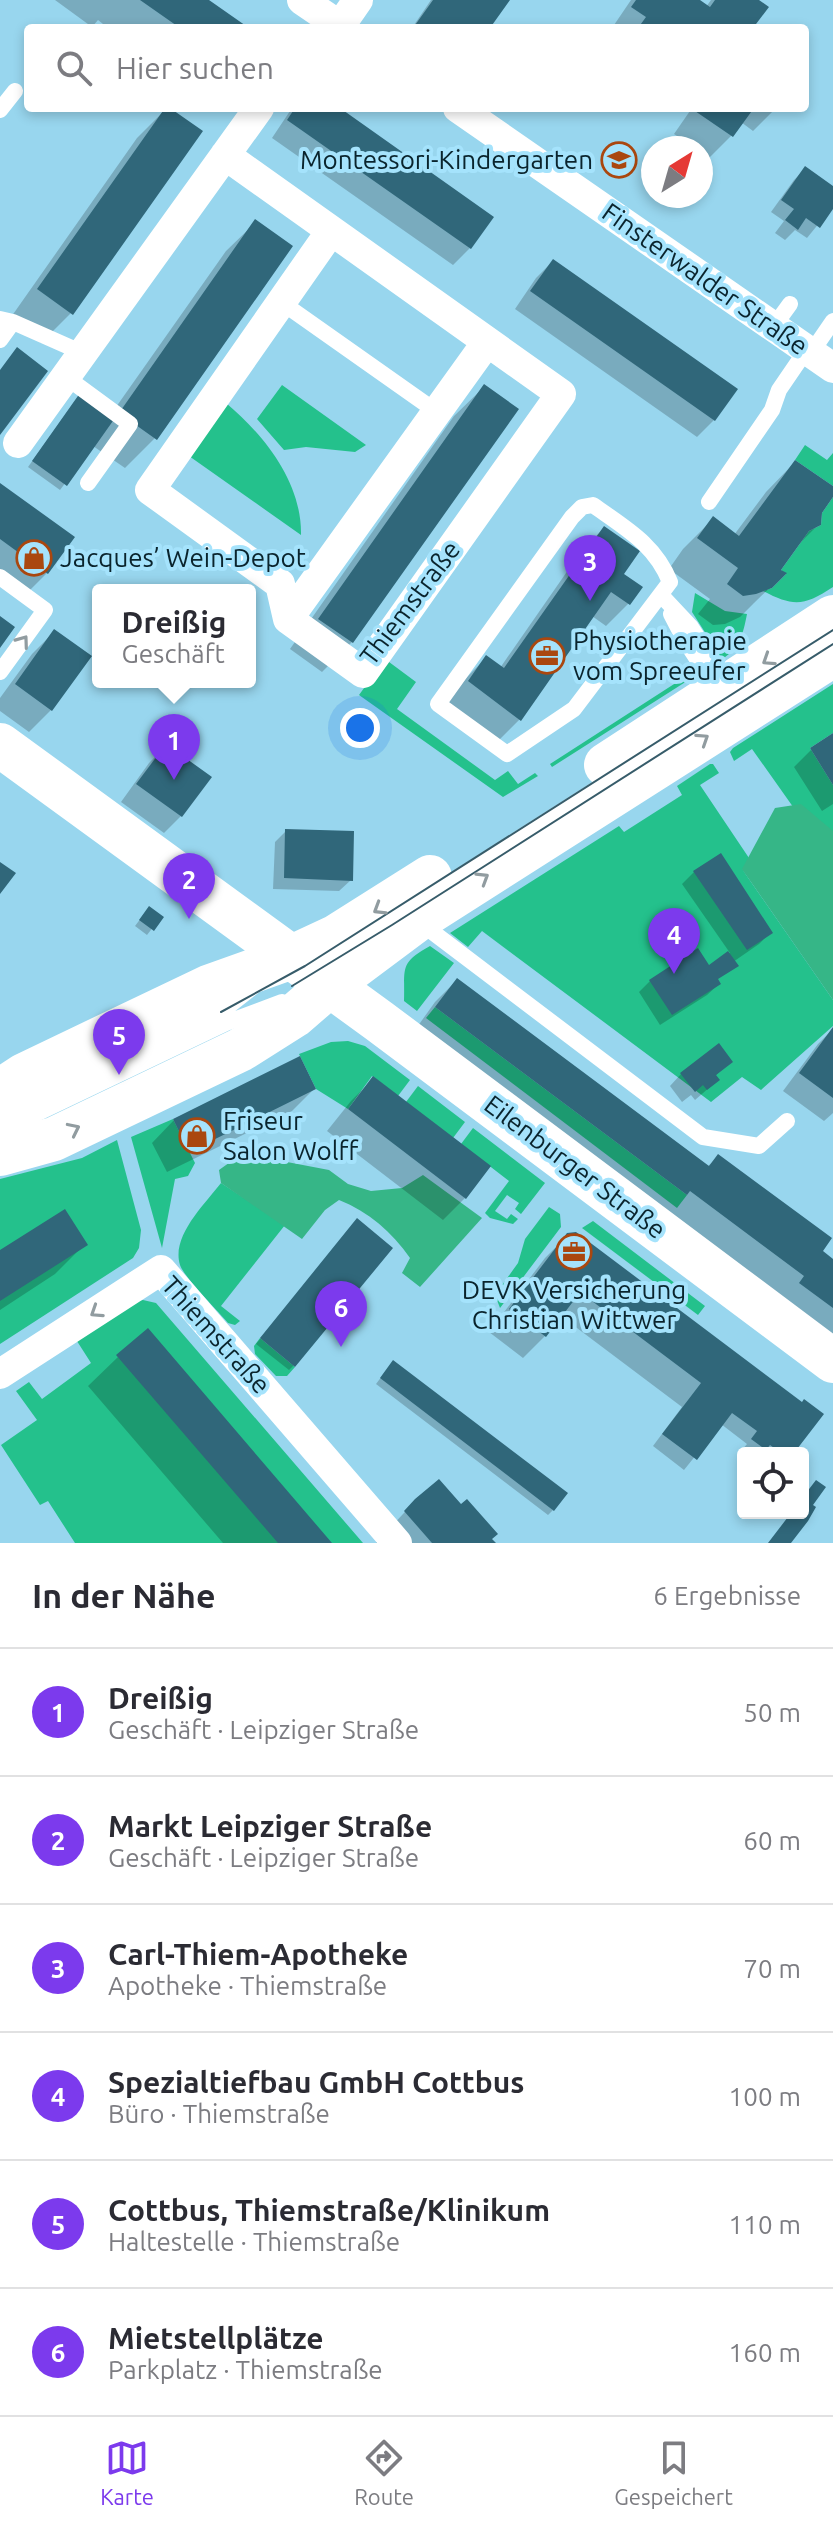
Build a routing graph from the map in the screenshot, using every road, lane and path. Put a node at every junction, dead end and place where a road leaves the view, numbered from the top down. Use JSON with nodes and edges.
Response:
{"nodes":[{"id":1,"x":358,"y":0,"type":"edge"},
{"id":2,"x":325,"y":20,"type":"edge"},
{"id":3,"x":15,"y":91,"type":"dead end"},
{"id":4,"x":0,"y":110,"type":"edge"},
{"id":5,"x":256,"y":112,"type":"edge"},
{"id":6,"x":464,"y":112,"type":"edge"},
{"id":7,"x":225,"y":155,"type":"junction"},
{"id":8,"x":331,"y":231,"type":"junction"},
{"id":9,"x":281,"y":302,"type":"junction"},
{"id":10,"x":6,"y":321,"type":"edge"},
{"id":11,"x":833,"y":321,"type":"edge"},
{"id":12,"x":0,"y":340,"type":"edge"},
{"id":13,"x":487,"y":342,"type":"junction"},
{"id":14,"x":817,"y":357,"type":"edge"},
{"id":15,"x":74,"y":365,"type":"junction"},
{"id":16,"x":437,"y":412,"type":"junction"},
{"id":17,"x":18,"y":443,"type":"dead end"},
{"id":18,"x":88,"y":483,"type":"dead end"},
{"id":19,"x":709,"y":502,"type":"dead end"},
{"id":20,"x":0,"y":577,"type":"edge"},
{"id":21,"x":661,"y":595,"type":"junction"},
{"id":22,"x":833,"y":617,"type":"edge"},
{"id":23,"x":288,"y":619,"type":"junction"},
{"id":24,"x":833,"y":655,"type":"edge"},
{"id":25,"x":0,"y":672,"type":"edge"},
{"id":26,"x":724,"y":689,"type":"junction"},
{"id":27,"x":0,"y":745,"type":"edge"},
{"id":28,"x":417,"y":920,"type":"junction"},
{"id":29,"x":312,"y":972,"type":"junction"},
{"id":30,"x":0,"y":1091,"type":"edge"},
{"id":31,"x":0,"y":1117,"type":"edge"},
{"id":32,"x":787,"y":1121,"type":"dead end"},
{"id":33,"x":0,"y":1131,"type":"edge"},
{"id":34,"x":0,"y":1154,"type":"edge"},
{"id":35,"x":833,"y":1361,"type":"edge"},
{"id":36,"x":0,"y":1374,"type":"edge"},
{"id":37,"x":397,"y":1543,"type":"edge"}],
"edges":[{"from":1,"to":2,"type":"street"},
{"from":3,"to":4,"type":"lane"},
{"from":5,"to":7,"type":"street"},
{"from":6,"to":14,"type":"street","name":"Finsterwalder Straße"},
{"from":7,"to":8,"type":"street","name":"Thiemstraße"},
{"from":7,"to":15,"type":"street"},
{"from":8,"to":9,"type":"street"},
{"from":8,"to":13,"type":"street","name":"Thiemstraße"},
{"from":9,"to":16,"type":"lane"},
{"from":9,"to":23,"type":"street"},
{"from":10,"to":12,"type":"lane"},
{"from":10,"to":15,"type":"lane"},
{"from":11,"to":14,"type":"lane"},
{"from":13,"to":16,"type":"street"},
{"from":13,"to":23,"type":"street","name":"Thiemstraße"},
{"from":14,"to":19,"type":"lane"},
{"from":15,"to":17,"type":"street"},
{"from":15,"to":18,"type":"lane"},
{"from":16,"to":23,"type":"street"},
{"from":25,"to":20,"type":"lane","one_way":true},
{"from":21,"to":21,"type":"lane"},
{"from":21,"to":26,"type":"lane"},
{"from":21,"to":26,"type":"lane"},
{"from":22,"to":26,"type":"main road","one_way":true},
{"from":28,"to":24,"type":"main road","one_way":true},
{"from":26,"to":29,"type":"main road","one_way":true},
{"from":27,"to":29,"type":"main road","name":"Eilenburger Straße"},
{"from":28,"to":29,"type":"main road"},
{"from":28,"to":32,"type":"lane"},
{"from":29,"to":30,"type":"main road"},
{"from":29,"to":31,"type":"lane"},
{"from":29,"to":33,"type":"lane"},
{"from":34,"to":29,"type":"main road","one_way":true},
{"from":29,"to":35,"type":"main road","name":"Eilenburger Straße"},
{"from":37,"to":36,"type":"street","name":"Thiemstraße","one_way":true}]}
